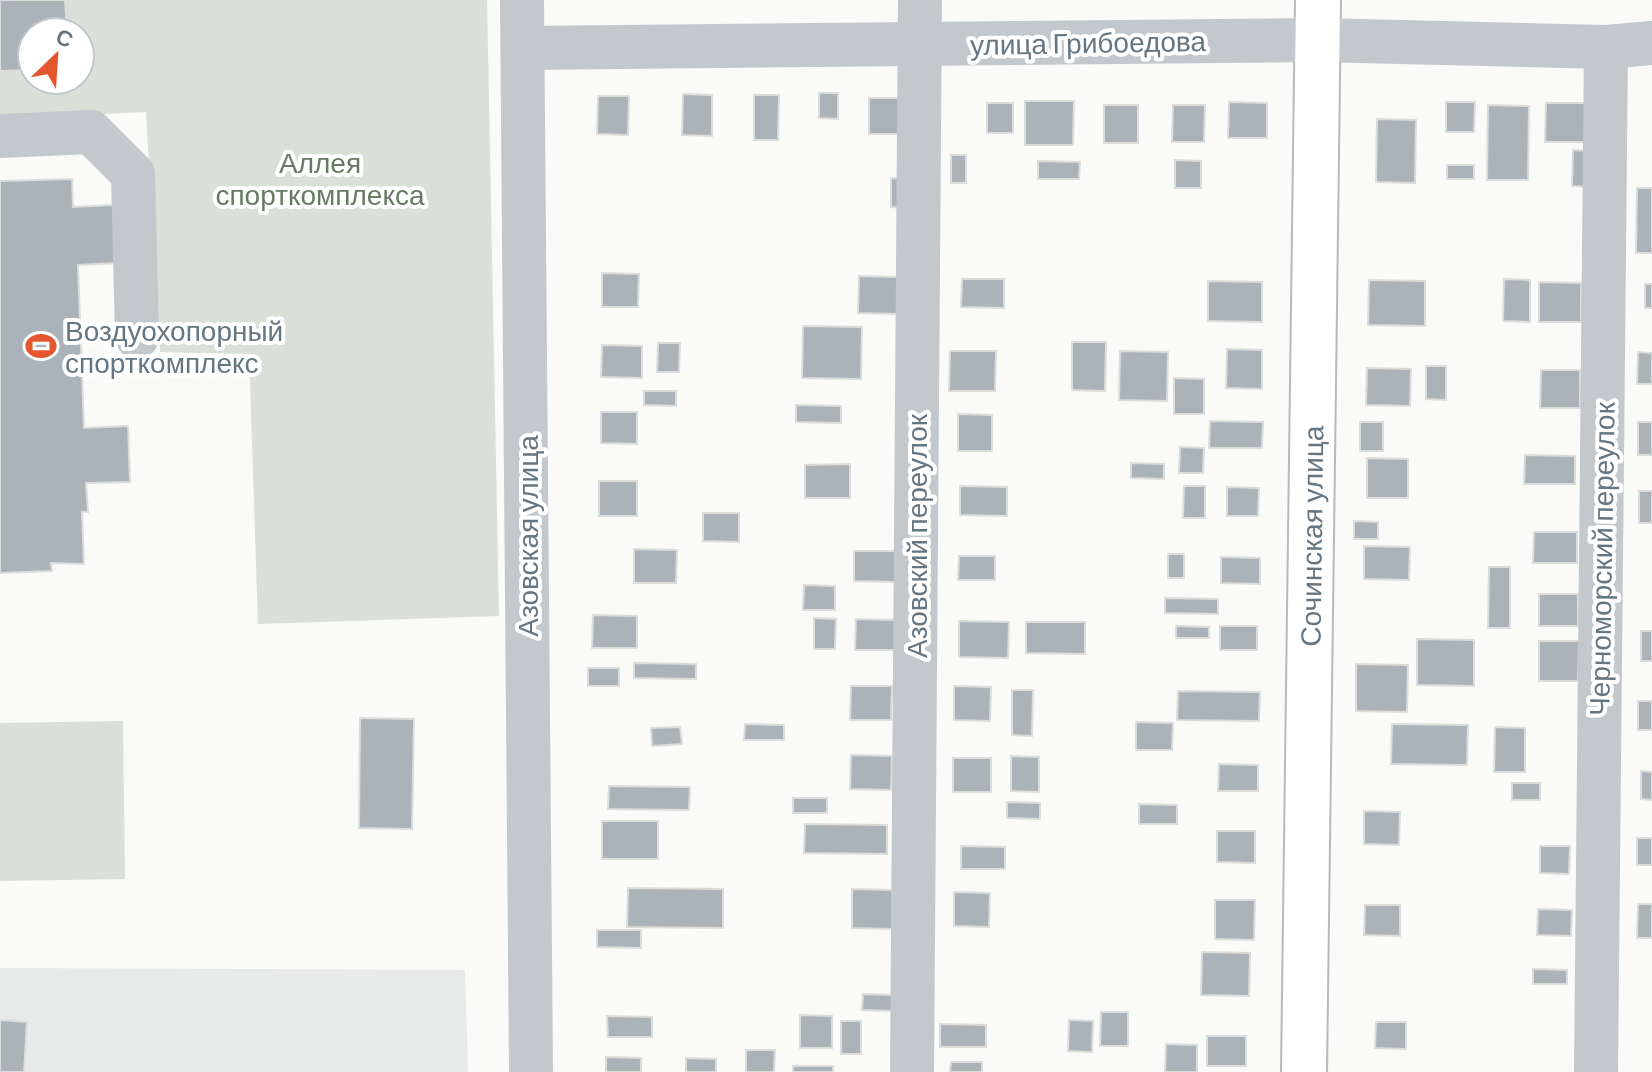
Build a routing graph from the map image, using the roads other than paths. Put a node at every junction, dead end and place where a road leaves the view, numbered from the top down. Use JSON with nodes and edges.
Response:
{"nodes":[{"id":1,"x":522,"y":0,"type":"edge"},
{"id":2,"x":920,"y":0,"type":"edge"},
{"id":3,"x":1317,"y":20,"type":"edge"},
{"id":4,"x":1652,"y":43,"type":"edge"},
{"id":5,"x":919,"y":44,"type":"junction"},
{"id":6,"x":1606,"y":47,"type":"junction"},
{"id":7,"x":524,"y":48,"type":"junction"},
{"id":8,"x":0,"y":136,"type":"edge"},
{"id":9,"x":137,"y":337,"type":"dead end"},
{"id":10,"x":531,"y":1072,"type":"edge"},
{"id":11,"x":912,"y":1072,"type":"edge"},
{"id":12,"x":1304,"y":1072,"type":"edge"},
{"id":13,"x":1596,"y":1072,"type":"edge"}],
"edges":[{"from":1,"to":7,"type":"lane","name":"Азовская улица"},
{"from":2,"to":5,"type":"lane","name":"Азовский переулок"},
{"from":3,"to":5,"type":"lane","name":"улица Грибоедова"},
{"from":3,"to":6,"type":"lane","name":"улица Грибоедова"},
{"from":3,"to":12,"type":"main road","name":"Сочинская улица"},
{"from":4,"to":6,"type":"lane","name":"улица Грибоедова"},
{"from":5,"to":7,"type":"lane","name":"улица Грибоедова"},
{"from":5,"to":11,"type":"lane","name":"Азовский переулок"},
{"from":6,"to":13,"type":"lane","name":"Черноморский переулок"},
{"from":7,"to":10,"type":"lane","name":"Азовская улица"},
{"from":8,"to":9,"type":"lane"}]}
